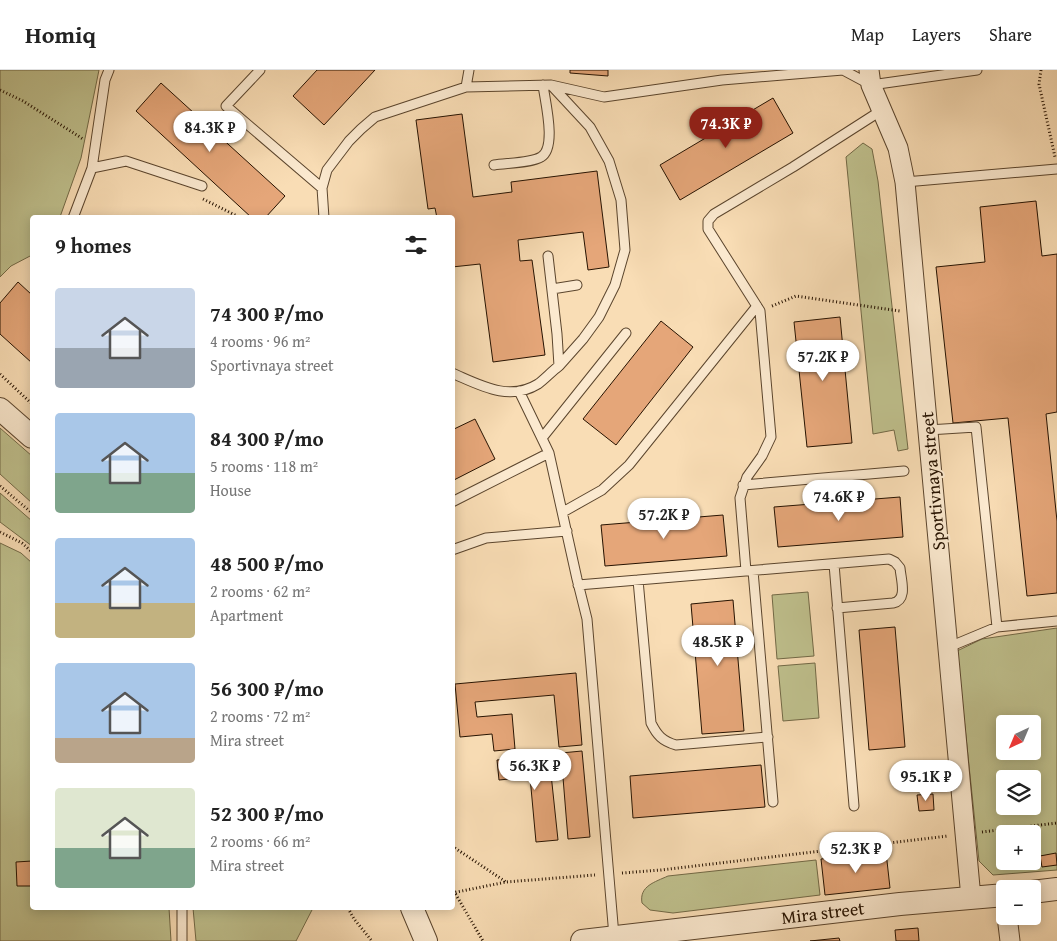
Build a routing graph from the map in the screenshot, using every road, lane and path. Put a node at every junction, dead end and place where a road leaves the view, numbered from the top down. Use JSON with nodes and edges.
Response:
{"nodes":[{"id":1,"x":109,"y":70,"type":"edge"},
{"id":2,"x":260,"y":70,"type":"edge"},
{"id":3,"x":469,"y":70,"type":"edge"},
{"id":4,"x":977,"y":70,"type":"edge"},
{"id":5,"x":1041,"y":70,"type":"edge"},
{"id":6,"x":870,"y":78,"type":"edge"},
{"id":7,"x":547,"y":85,"type":"junction"},
{"id":8,"x":466,"y":87,"type":"junction"},
{"id":9,"x":0,"y":90,"type":"edge"},
{"id":10,"x":882,"y":110,"type":"junction"},
{"id":11,"x":95,"y":146,"type":"junction"},
{"id":12,"x":494,"y":165,"type":"dead end"},
{"id":13,"x":92,"y":168,"type":"junction"},
{"id":14,"x":1057,"y":168,"type":"edge"},
{"id":15,"x":905,"y":182,"type":"junction"},
{"id":16,"x":202,"y":186,"type":"dead end"},
{"id":17,"x":322,"y":188,"type":"junction"},
{"id":18,"x":74,"y":215,"type":"edge"},
{"id":19,"x":324,"y":215,"type":"edge"},
{"id":20,"x":548,"y":256,"type":"dead end"},
{"id":21,"x":577,"y":285,"type":"dead end"},
{"id":22,"x":552,"y":289,"type":"junction"},
{"id":23,"x":758,"y":309,"type":"junction"},
{"id":24,"x":917,"y":314,"type":"junction"},
{"id":25,"x":626,"y":333,"type":"dead end"},
{"id":26,"x":559,"y":366,"type":"junction"},
{"id":27,"x":0,"y":374,"type":"edge"},
{"id":28,"x":455,"y":374,"type":"edge"},
{"id":29,"x":519,"y":391,"type":"junction"},
{"id":30,"x":30,"y":402,"type":"edge"},
{"id":31,"x":0,"y":409,"type":"edge"},
{"id":32,"x":928,"y":430,"type":"junction"},
{"id":33,"x":30,"y":436,"type":"edge"},
{"id":34,"x":542,"y":438,"type":"junction"},
{"id":35,"x":549,"y":453,"type":"junction"},
{"id":36,"x":904,"y":471,"type":"dead end"},
{"id":37,"x":743,"y":485,"type":"junction"},
{"id":38,"x":0,"y":486,"type":"edge"},
{"id":39,"x":455,"y":500,"type":"edge"},
{"id":40,"x":30,"y":511,"type":"edge"},
{"id":41,"x":563,"y":512,"type":"junction"},
{"id":42,"x":567,"y":531,"type":"junction"},
{"id":43,"x":0,"y":532,"type":"edge"},
{"id":44,"x":455,"y":549,"type":"edge"},
{"id":45,"x":30,"y":550,"type":"edge"},
{"id":46,"x":834,"y":564,"type":"junction"},
{"id":47,"x":750,"y":571,"type":"junction"},
{"id":48,"x":638,"y":580,"type":"junction"},
{"id":49,"x":578,"y":585,"type":"junction"},
{"id":50,"x":838,"y":608,"type":"junction"},
{"id":51,"x":1057,"y":621,"type":"edge"},
{"id":52,"x":996,"y":626,"type":"junction"},
{"id":53,"x":948,"y":647,"type":"junction"},
{"id":54,"x":768,"y":737,"type":"junction"},
{"id":55,"x":773,"y":802,"type":"dead end"},
{"id":56,"x":854,"y":806,"type":"dead end"},
{"id":57,"x":1057,"y":823,"type":"edge"},
{"id":58,"x":965,"y":834,"type":"junction"},
{"id":59,"x":455,"y":848,"type":"edge"},
{"id":60,"x":609,"y":874,"type":"junction"},
{"id":61,"x":506,"y":882,"type":"junction"},
{"id":62,"x":1057,"y":889,"type":"edge"},
{"id":63,"x":1041,"y":891,"type":"edge"},
{"id":64,"x":455,"y":893,"type":"edge"},
{"id":65,"x":455,"y":895,"type":"edge"},
{"id":66,"x":996,"y":896,"type":"edge"},
{"id":67,"x":971,"y":898,"type":"junction"},
{"id":68,"x":182,"y":910,"type":"edge"},
{"id":69,"x":349,"y":910,"type":"edge"},
{"id":70,"x":413,"y":910,"type":"edge"},
{"id":71,"x":1008,"y":925,"type":"edge"},
{"id":72,"x":614,"y":937,"type":"junction"},
{"id":73,"x":182,"y":941,"type":"edge"},
{"id":74,"x":372,"y":941,"type":"edge"},
{"id":75,"x":426,"y":941,"type":"edge"},
{"id":76,"x":483,"y":941,"type":"edge"},
{"id":77,"x":582,"y":941,"type":"edge"},
{"id":78,"x":1010,"y":941,"type":"edge"}],
"edges":[{"from":1,"to":11,"type":"lane"},
{"from":2,"to":17,"type":"lane"},
{"from":3,"to":8,"type":"lane"},
{"from":4,"to":6,"type":"lane"},
{"from":5,"to":14,"type":"path"},
{"from":6,"to":7,"type":"lane"},
{"from":6,"to":10,"type":"street","name":"Sportivnaya street"},
{"from":7,"to":8,"type":"lane"},
{"from":7,"to":12,"type":"lane"},
{"from":7,"to":26,"type":"lane"},
{"from":8,"to":17,"type":"lane"},
{"from":9,"to":11,"type":"path"},
{"from":10,"to":15,"type":"street","name":"Sportivnaya street"},
{"from":10,"to":23,"type":"lane"},
{"from":11,"to":13,"type":"lane"},
{"from":13,"to":16,"type":"lane"},
{"from":13,"to":18,"type":"lane"},
{"from":14,"to":15,"type":"lane"},
{"from":15,"to":24,"type":"street","name":"Sportivnaya street"},
{"from":17,"to":19,"type":"lane"},
{"from":20,"to":22,"type":"lane"},
{"from":21,"to":22,"type":"lane"},
{"from":22,"to":26,"type":"lane"},
{"from":23,"to":24,"type":"path"},
{"from":23,"to":37,"type":"lane"},
{"from":23,"to":41,"type":"lane"},
{"from":24,"to":32,"type":"street","name":"Sportivnaya street"},
{"from":25,"to":34,"type":"lane"},
{"from":26,"to":29,"type":"lane"},
{"from":27,"to":30,"type":"path"},
{"from":28,"to":29,"type":"lane"},
{"from":29,"to":34,"type":"lane"},
{"from":31,"to":33,"type":"street"},
{"from":32,"to":52,"type":"lane"},
{"from":32,"to":53,"type":"street","name":"Sportivnaya street"},
{"from":34,"to":35,"type":"lane"},
{"from":35,"to":39,"type":"lane"},
{"from":35,"to":41,"type":"lane"},
{"from":36,"to":37,"type":"lane"},
{"from":37,"to":47,"type":"lane"},
{"from":38,"to":40,"type":"path"},
{"from":41,"to":42,"type":"lane"},
{"from":42,"to":44,"type":"lane"},
{"from":42,"to":49,"type":"lane"},
{"from":43,"to":45,"type":"path"},
{"from":46,"to":47,"type":"lane"},
{"from":46,"to":50,"type":"lane"},
{"from":46,"to":50,"type":"lane"},
{"from":47,"to":48,"type":"lane"},
{"from":47,"to":54,"type":"lane"},
{"from":48,"to":49,"type":"lane"},
{"from":48,"to":54,"type":"lane"},
{"from":49,"to":60,"type":"lane"},
{"from":50,"to":56,"type":"lane"},
{"from":51,"to":52,"type":"lane"},
{"from":52,"to":53,"type":"lane"},
{"from":53,"to":58,"type":"street","name":"Sportivnaya street"},
{"from":54,"to":55,"type":"lane"},
{"from":57,"to":58,"type":"path"},
{"from":58,"to":60,"type":"path"},
{"from":58,"to":67,"type":"street","name":"Sportivnaya street"},
{"from":59,"to":61,"type":"path"},
{"from":60,"to":61,"type":"path"},
{"from":60,"to":72,"type":"lane"},
{"from":61,"to":64,"type":"path"},
{"from":62,"to":63,"type":"street"},
{"from":65,"to":76,"type":"path"},
{"from":66,"to":67,"type":"street","name":"Mira street"},
{"from":67,"to":72,"type":"street","name":"Mira street"},
{"from":68,"to":73,"type":"lane"},
{"from":69,"to":74,"type":"path"},
{"from":70,"to":75,"type":"street"},
{"from":71,"to":78,"type":"street"},
{"from":72,"to":77,"type":"street","name":"Mira street"}]}
